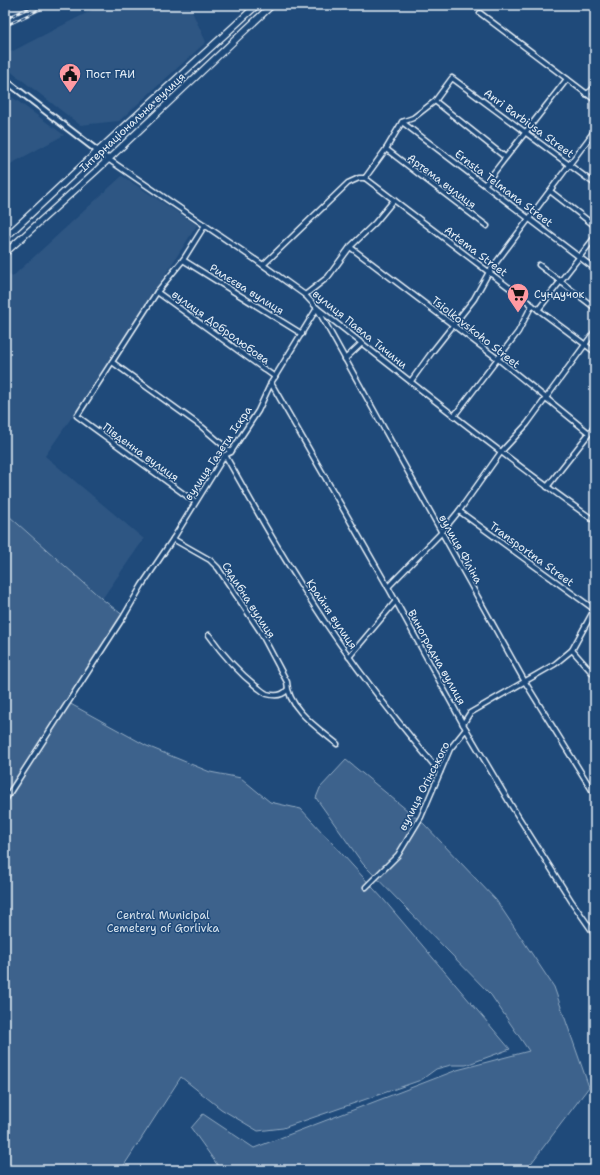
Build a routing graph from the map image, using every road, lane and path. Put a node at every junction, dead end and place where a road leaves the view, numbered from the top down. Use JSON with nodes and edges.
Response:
{"nodes":[{"id":1,"x":257,"y":5,"type":"edge"},
{"id":2,"x":272,"y":5,"type":"edge"},
{"id":3,"x":480,"y":13,"type":"dead end"},
{"id":4,"x":567,"y":79,"type":"junction"},
{"id":5,"x":5,"y":80,"type":"edge"},
{"id":6,"x":595,"y":86,"type":"edge"},
{"id":7,"x":586,"y":94,"type":"junction"},
{"id":8,"x":595,"y":100,"type":"edge"},
{"id":9,"x":435,"y":101,"type":"junction"},
{"id":10,"x":402,"y":122,"type":"junction"},
{"id":11,"x":595,"y":129,"type":"edge"},
{"id":12,"x":526,"y":132,"type":"junction"},
{"id":13,"x":590,"y":137,"type":"junction"},
{"id":14,"x":595,"y":141,"type":"edge"},
{"id":15,"x":386,"y":149,"type":"junction"},
{"id":16,"x":98,"y":151,"type":"junction"},
{"id":17,"x":505,"y":157,"type":"junction"},
{"id":18,"x":108,"y":159,"type":"junction"},
{"id":19,"x":570,"y":164,"type":"junction"},
{"id":20,"x":365,"y":178,"type":"junction"},
{"id":21,"x":485,"y":184,"type":"junction"},
{"id":22,"x":595,"y":184,"type":"edge"},
{"id":23,"x":550,"y":191,"type":"junction"},
{"id":24,"x":394,"y":200,"type":"junction"},
{"id":25,"x":529,"y":218,"type":"junction"},
{"id":26,"x":205,"y":225,"type":"junction"},
{"id":27,"x":486,"y":226,"type":"dead end"},
{"id":28,"x":595,"y":226,"type":"edge"},
{"id":29,"x":595,"y":237,"type":"edge"},
{"id":30,"x":5,"y":238,"type":"edge"},
{"id":31,"x":350,"y":247,"type":"junction"},
{"id":32,"x":5,"y":253,"type":"edge"},
{"id":33,"x":580,"y":258,"type":"junction"},
{"id":34,"x":183,"y":260,"type":"junction"},
{"id":35,"x":264,"y":265,"type":"junction"},
{"id":36,"x":539,"y":265,"type":"dead end"},
{"id":37,"x":595,"y":269,"type":"edge"},
{"id":38,"x":489,"y":272,"type":"junction"},
{"id":39,"x":560,"y":283,"type":"junction"},
{"id":40,"x":157,"y":292,"type":"junction"},
{"id":41,"x":305,"y":295,"type":"junction"},
{"id":42,"x":532,"y":305,"type":"junction"},
{"id":43,"x":317,"y":308,"type":"junction"},
{"id":44,"x":595,"y":308,"type":"edge"},
{"id":45,"x":538,"y":310,"type":"junction"},
{"id":46,"x":454,"y":326,"type":"junction"},
{"id":47,"x":595,"y":331,"type":"edge"},
{"id":48,"x":302,"y":334,"type":"junction"},
{"id":49,"x":362,"y":343,"type":"junction"},
{"id":50,"x":585,"y":344,"type":"junction"},
{"id":51,"x":595,"y":352,"type":"edge"},
{"id":52,"x":346,"y":359,"type":"junction"},
{"id":53,"x":498,"y":359,"type":"junction"},
{"id":54,"x":112,"y":362,"type":"junction"},
{"id":55,"x":275,"y":377,"type":"junction"},
{"id":56,"x":411,"y":381,"type":"junction"},
{"id":57,"x":271,"y":383,"type":"junction"},
{"id":58,"x":546,"y":398,"type":"junction"},
{"id":59,"x":454,"y":416,"type":"junction"},
{"id":60,"x":595,"y":426,"type":"edge"},
{"id":61,"x":589,"y":433,"type":"junction"},
{"id":62,"x":231,"y":452,"type":"junction"},
{"id":63,"x":501,"y":452,"type":"junction"},
{"id":64,"x":225,"y":455,"type":"junction"},
{"id":65,"x":547,"y":487,"type":"junction"},
{"id":66,"x":195,"y":502,"type":"junction"},
{"id":67,"x":459,"y":511,"type":"junction"},
{"id":68,"x":595,"y":521,"type":"edge"},
{"id":69,"x":441,"y":533,"type":"junction"},
{"id":70,"x":173,"y":539,"type":"junction"},
{"id":71,"x":388,"y":587,"type":"junction"},
{"id":72,"x":396,"y":601,"type":"junction"},
{"id":73,"x":595,"y":609,"type":"edge"},
{"id":74,"x":208,"y":635,"type":"dead end"},
{"id":75,"x":572,"y":650,"type":"junction"},
{"id":76,"x":349,"y":657,"type":"junction"},
{"id":77,"x":595,"y":676,"type":"edge"},
{"id":78,"x":525,"y":682,"type":"junction"},
{"id":79,"x":288,"y":690,"type":"junction"},
{"id":80,"x":463,"y":724,"type":"junction"},
{"id":81,"x":466,"y":729,"type":"junction"},
{"id":82,"x":337,"y":744,"type":"dead end"},
{"id":83,"x":440,"y":772,"type":"junction"},
{"id":84,"x":595,"y":795,"type":"edge"},
{"id":85,"x":5,"y":800,"type":"edge"},
{"id":86,"x":366,"y":887,"type":"dead end"},
{"id":87,"x":595,"y":935,"type":"edge"}],
"edges":[{"from":1,"to":16,"type":"main road","name":"Інтернаціональна вулиця"},
{"from":2,"to":18,"type":"main road","name":"Інтернаціональна вулиця"},
{"from":3,"to":4,"type":"street"},
{"from":4,"to":7,"type":"street"},
{"from":4,"to":12,"type":"street"},
{"from":5,"to":16,"type":"street"},
{"from":6,"to":7,"type":"street"},
{"from":7,"to":8,"type":"street"},
{"from":9,"to":10,"type":"street"},
{"from":9,"to":12,"type":"street","name":"Anri Barbiusa Street"},
{"from":9,"to":17,"type":"street"},
{"from":10,"to":15,"type":"street"},
{"from":10,"to":21,"type":"street","name":"Ernsta Telmana Street"},
{"from":11,"to":13,"type":"street"},
{"from":12,"to":17,"type":"street"},
{"from":12,"to":19,"type":"street","name":"Anri Barbiusa Street"},
{"from":13,"to":14,"type":"street"},
{"from":13,"to":19,"type":"street"},
{"from":15,"to":20,"type":"street"},
{"from":15,"to":27,"type":"street","name":"Артема вулиця"},
{"from":16,"to":18,"type":"street"},
{"from":16,"to":30,"type":"main road","name":"Інтернаціональна вулиця"},
{"from":17,"to":21,"type":"street"},
{"from":18,"to":26,"type":"street","name":"вулиця Павла Тичини"},
{"from":18,"to":32,"type":"main road","name":"Інтернаціональна вулиця"},
{"from":19,"to":22,"type":"street","name":"Anri Barbiusa Street"},
{"from":19,"to":23,"type":"street"},
{"from":20,"to":24,"type":"street","name":"Artema Street"},
{"from":20,"to":35,"type":"street"},
{"from":21,"to":25,"type":"street","name":"Ernsta Telmana Street"},
{"from":23,"to":25,"type":"street"},
{"from":23,"to":28,"type":"street"},
{"from":24,"to":31,"type":"street"},
{"from":24,"to":38,"type":"street","name":"Artema Street"},
{"from":25,"to":33,"type":"street","name":"Ernsta Telmana Street"},
{"from":25,"to":38,"type":"street"},
{"from":26,"to":34,"type":"street"},
{"from":26,"to":35,"type":"street","name":"вулиця Павла Тичини"},
{"from":29,"to":33,"type":"street"},
{"from":31,"to":41,"type":"street"},
{"from":31,"to":46,"type":"street","name":"Tsiolkovskoho Street"},
{"from":33,"to":37,"type":"street","name":"Ernsta Telmana Street"},
{"from":33,"to":39,"type":"street"},
{"from":34,"to":40,"type":"street"},
{"from":34,"to":48,"type":"street","name":"Рилєєва вулиця"},
{"from":35,"to":41,"type":"street","name":"вулиця Павла Тичини"},
{"from":36,"to":39,"type":"street"},
{"from":38,"to":42,"type":"street","name":"Artema Street"},
{"from":38,"to":46,"type":"street"},
{"from":39,"to":44,"type":"street"},
{"from":39,"to":45,"type":"street"},
{"from":40,"to":54,"type":"street"},
{"from":40,"to":55,"type":"street","name":"вулиця Добролюбова"},
{"from":41,"to":43,"type":"street","name":"вулиця Павла Тичини"},
{"from":42,"to":45,"type":"street","name":"Artema Street"},
{"from":42,"to":53,"type":"street"},
{"from":43,"to":48,"type":"street","name":"вулиця Газети Іскра"},
{"from":43,"to":49,"type":"street","name":"вулиця Павла Тичини"},
{"from":43,"to":52,"type":"street","name":"вулиця Філіна"},
{"from":45,"to":50,"type":"street","name":"Artema Street"},
{"from":46,"to":53,"type":"street","name":"Tsiolkovskoho Street"},
{"from":46,"to":56,"type":"street"},
{"from":47,"to":50,"type":"street"},
{"from":48,"to":55,"type":"street","name":"вулиця Газети Іскра"},
{"from":49,"to":52,"type":"street"},
{"from":49,"to":56,"type":"street","name":"вулиця Павла Тичини"},
{"from":50,"to":51,"type":"street","name":"Artema Street"},
{"from":50,"to":58,"type":"street"},
{"from":52,"to":69,"type":"street","name":"вулиця Філіна"},
{"from":53,"to":58,"type":"street","name":"Tsiolkovskoho Street"},
{"from":53,"to":59,"type":"street"},
{"from":54,"to":62,"type":"street"},
{"from":54,"to":66,"type":"street","name":"Південна вулиця"},
{"from":55,"to":57,"type":"street","name":"вулиця Газети Іскра"},
{"from":56,"to":59,"type":"street","name":"вулиця Павла Тичини"},
{"from":57,"to":62,"type":"street","name":"вулиця Газети Іскра"},
{"from":57,"to":71,"type":"street","name":"Виноградна вулиця"},
{"from":58,"to":61,"type":"street","name":"Tsiolkovskoho Street"},
{"from":58,"to":63,"type":"street"},
{"from":59,"to":63,"type":"street","name":"вулиця Павла Тичини"},
{"from":60,"to":61,"type":"street"},
{"from":61,"to":65,"type":"street"},
{"from":62,"to":64,"type":"street","name":"вулиця Газети Іскра"},
{"from":63,"to":65,"type":"street","name":"вулиця Павла Тичини"},
{"from":63,"to":67,"type":"street"},
{"from":64,"to":66,"type":"street","name":"вулиця Газети Іскра"},
{"from":64,"to":76,"type":"street","name":"Крайня вулиця"},
{"from":65,"to":68,"type":"street","name":"вулиця Павла Тичини"},
{"from":66,"to":70,"type":"street","name":"вулиця Газети Іскра"},
{"from":67,"to":69,"type":"street"},
{"from":67,"to":73,"type":"street","name":"Transportna Street"},
{"from":69,"to":71,"type":"street"},
{"from":69,"to":78,"type":"street","name":"вулиця Філіна"},
{"from":70,"to":79,"type":"street","name":"Сядибна вулиця"},
{"from":70,"to":85,"type":"street","name":"вулиця Газети Іскра"},
{"from":71,"to":72,"type":"street","name":"Виноградна вулиця"},
{"from":72,"to":76,"type":"street"},
{"from":72,"to":80,"type":"street","name":"Виноградна вулиця"},
{"from":73,"to":75,"type":"street"},
{"from":74,"to":79,"type":"street"},
{"from":75,"to":77,"type":"street"},
{"from":75,"to":78,"type":"street"},
{"from":76,"to":83,"type":"street","name":"Крайня вулиця"},
{"from":78,"to":80,"type":"street"},
{"from":78,"to":84,"type":"street","name":"вулиця Філіна"},
{"from":79,"to":82,"type":"street","name":"Сядибна вулиця"},
{"from":80,"to":81,"type":"street","name":"Виноградна вулиця"},
{"from":81,"to":83,"type":"street","name":"вулиця Огінського"},
{"from":81,"to":87,"type":"street","name":"Виноградна вулиця"},
{"from":83,"to":86,"type":"street","name":"вулиця Огінського"}]}
